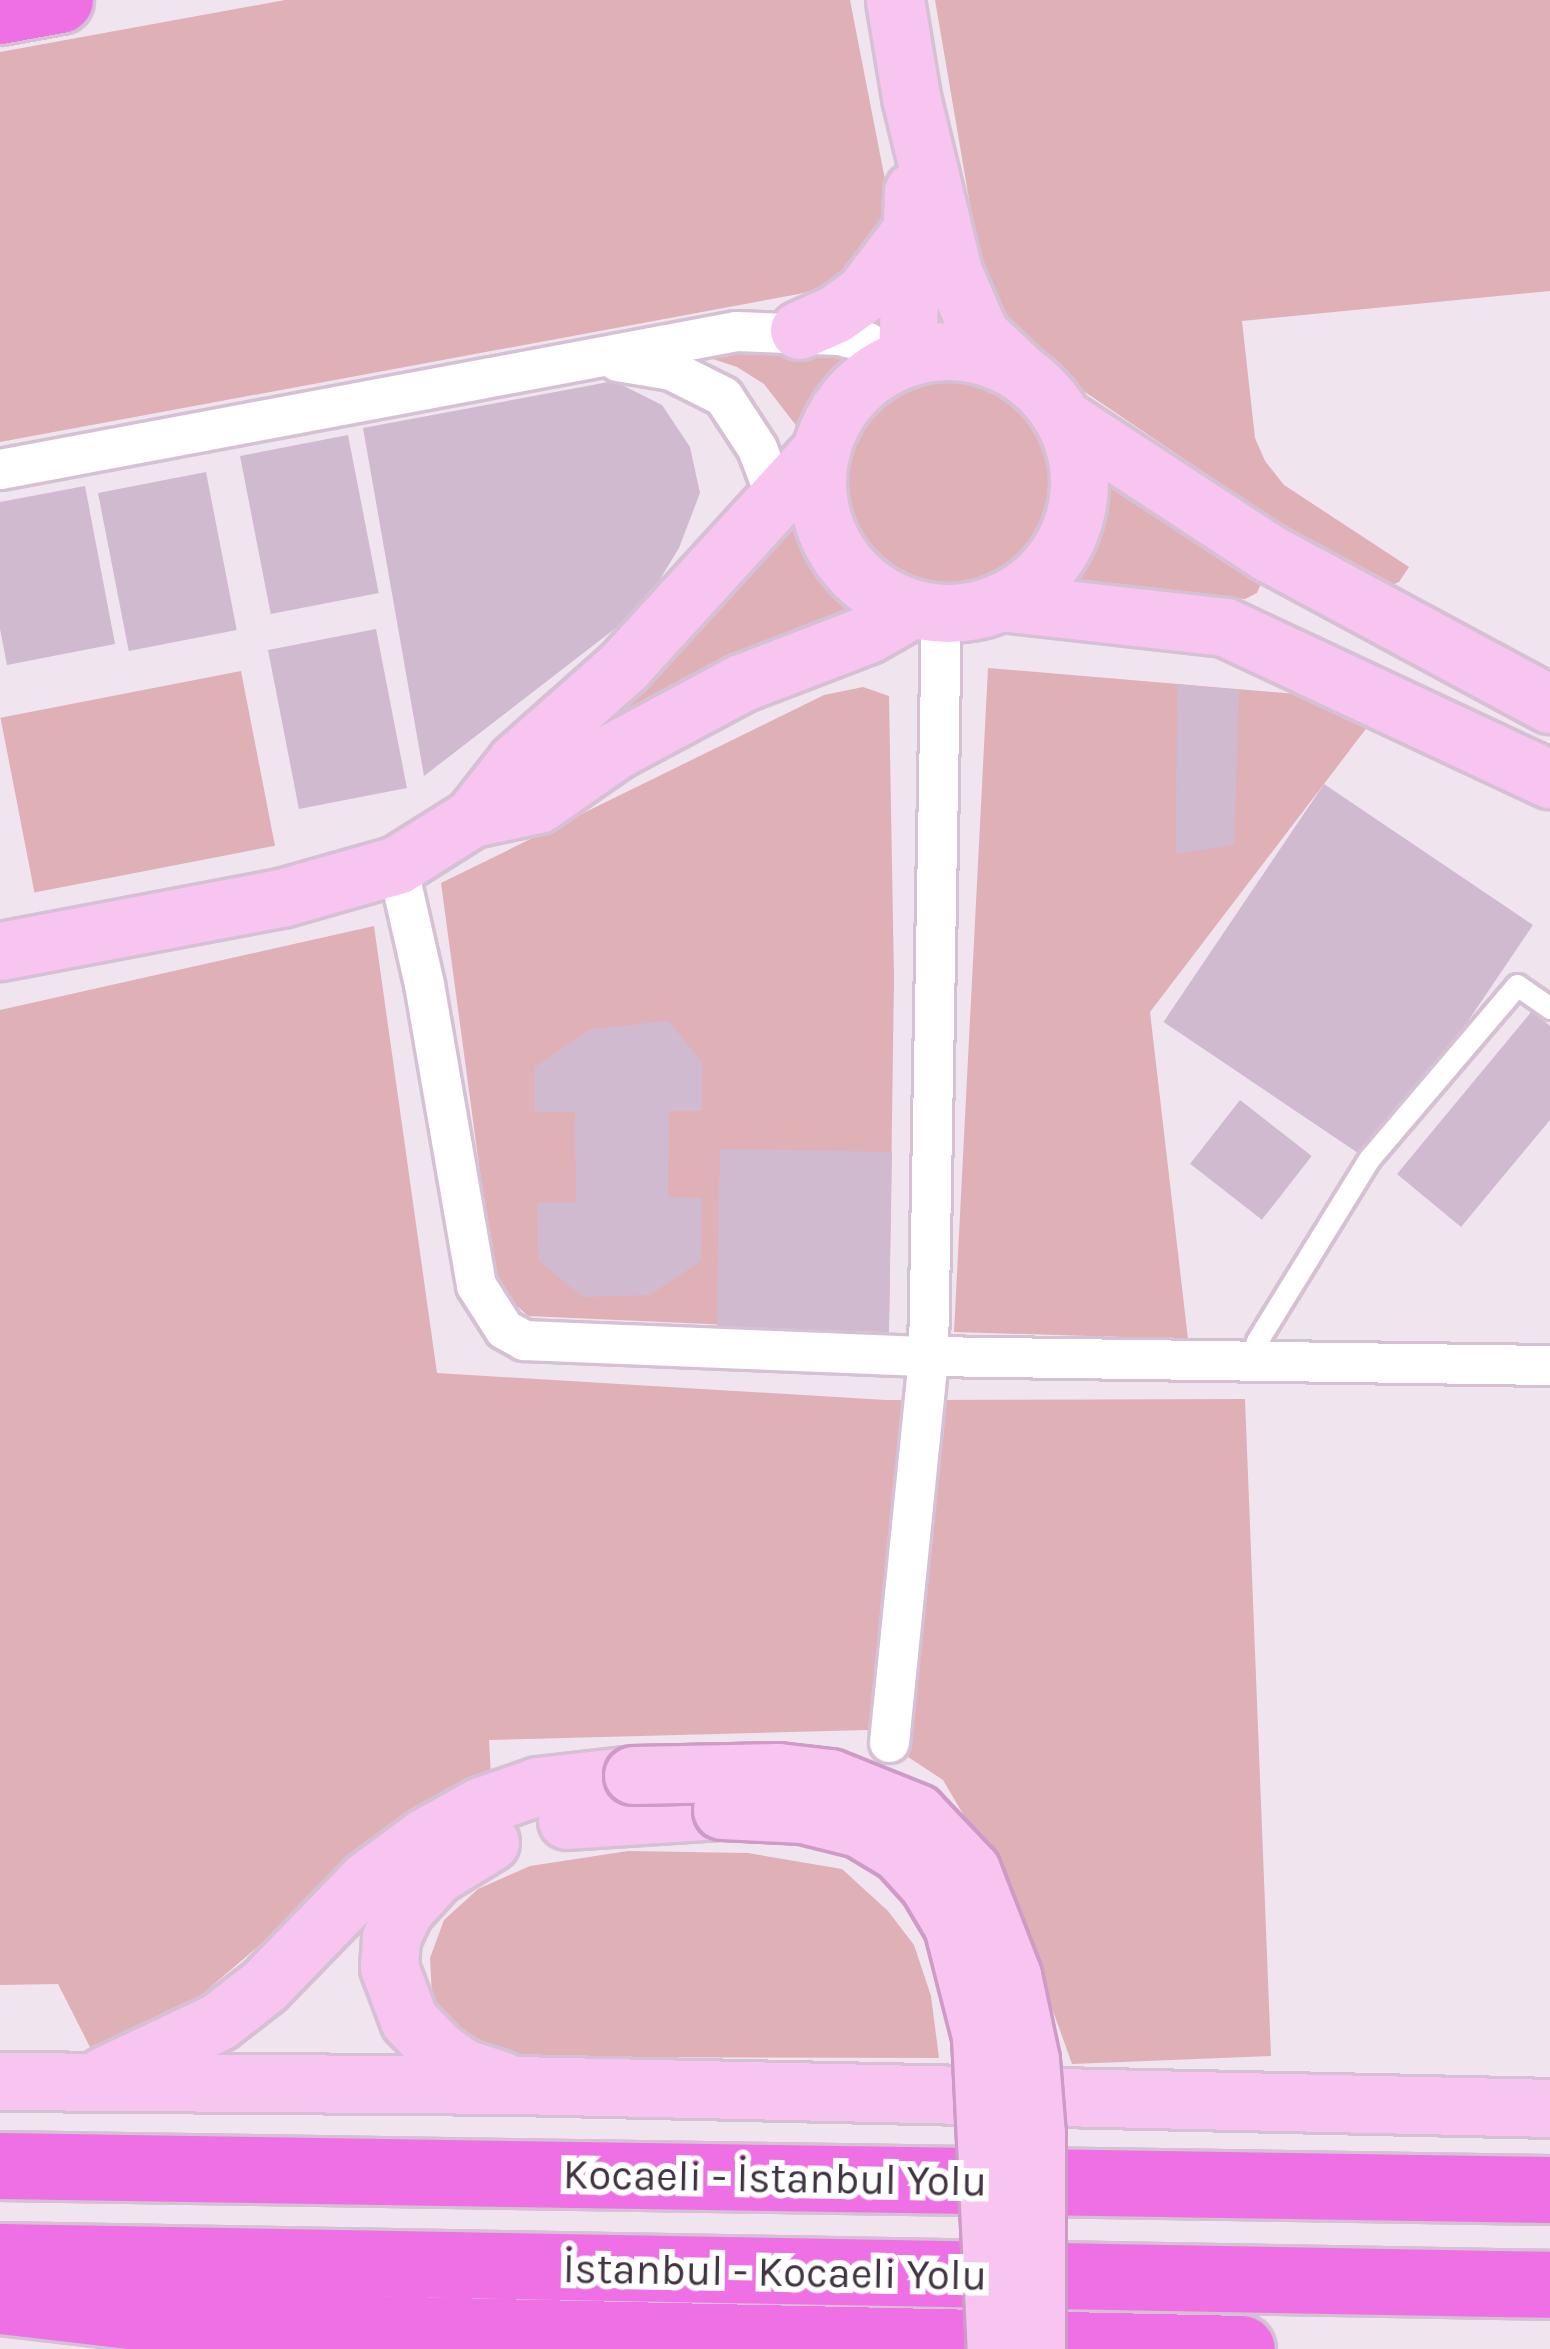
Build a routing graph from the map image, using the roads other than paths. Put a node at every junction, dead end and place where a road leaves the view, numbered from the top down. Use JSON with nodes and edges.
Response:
{"nodes":[{"id":1,"x":60,"y":0,"type":"edge"},
{"id":2,"x":895,"y":0,"type":"edge"},
{"id":3,"x":0,"y":11,"type":"edge"},
{"id":4,"x":911,"y":97,"type":"junction"},
{"id":5,"x":913,"y":228,"type":"junction"},
{"id":6,"x":799,"y":330,"type":"junction"},
{"id":7,"x":606,"y":359,"type":"junction"},
{"id":8,"x":897,"y":360,"type":"junction"},
{"id":9,"x":1018,"y":370,"type":"junction"},
{"id":10,"x":1064,"y":419,"type":"junction"},
{"id":11,"x":820,"y":451,"type":"junction"},
{"id":12,"x":0,"y":469,"type":"edge"},
{"id":13,"x":776,"y":498,"type":"junction"},
{"id":14,"x":1002,"y":602,"type":"junction"},
{"id":15,"x":926,"y":612,"type":"junction"},
{"id":16,"x":1550,"y":704,"type":"edge"},
{"id":17,"x":1550,"y":779,"type":"edge"},
{"id":18,"x":472,"y":818,"type":"junction"},
{"id":19,"x":397,"y":865,"type":"junction"},
{"id":20,"x":0,"y":951,"type":"edge"},
{"id":21,"x":1550,"y":1008,"type":"edge"},
{"id":22,"x":928,"y":1356,"type":"junction"},
{"id":23,"x":1252,"y":1361,"type":"junction"},
{"id":24,"x":1550,"y":1365,"type":"edge"},
{"id":25,"x":889,"y":1742,"type":"dead end"},
{"id":26,"x":0,"y":2081,"type":"edge"},
{"id":27,"x":84,"y":2084,"type":"junction"},
{"id":28,"x":516,"y":2085,"type":"junction"},
{"id":29,"x":1550,"y":2108,"type":"edge"},
{"id":30,"x":0,"y":2166,"type":"edge"},
{"id":31,"x":1550,"y":2190,"type":"edge"},
{"id":32,"x":0,"y":2257,"type":"edge"},
{"id":33,"x":1550,"y":2285,"type":"edge"},
{"id":34,"x":0,"y":2301,"type":"edge"},
{"id":35,"x":229,"y":2326,"type":"junction"},
{"id":36,"x":385,"y":2349,"type":"edge"},
{"id":37,"x":996,"y":2349,"type":"edge"},
{"id":38,"x":1036,"y":2349,"type":"edge"},
{"id":39,"x":1242,"y":2349,"type":"edge"}],
"edges":[{"from":1,"to":3,"type":"highway"},
{"from":2,"to":4,"type":"main road"},
{"from":4,"to":5,"type":"main road"},
{"from":4,"to":9,"type":"main road"},
{"from":5,"to":6,"type":"main road"},
{"from":5,"to":8,"type":"main road"},
{"from":6,"to":7,"type":"street"},
{"from":6,"to":8,"type":"street"},
{"from":7,"to":12,"type":"street"},
{"from":7,"to":13,"type":"street"},
{"from":8,"to":9,"type":"main road"},
{"from":8,"to":11,"type":"main road"},
{"from":9,"to":10,"type":"main road"},
{"from":10,"to":14,"type":"main road"},
{"from":10,"to":16,"type":"main road"},
{"from":11,"to":13,"type":"main road"},
{"from":11,"to":15,"type":"main road"},
{"from":13,"to":18,"type":"main road"},
{"from":14,"to":15,"type":"main road"},
{"from":14,"to":17,"type":"main road"},
{"from":15,"to":18,"type":"main road"},
{"from":15,"to":22,"type":"street"},
{"from":18,"to":19,"type":"main road"},
{"from":19,"to":20,"type":"main road"},
{"from":19,"to":22,"type":"street"},
{"from":21,"to":23,"type":"lane"},
{"from":22,"to":23,"type":"street"},
{"from":22,"to":25,"type":"street"},
{"from":23,"to":24,"type":"street"},
{"from":26,"to":27,"type":"main road"},
{"from":27,"to":28,"type":"main road"},
{"from":27,"to":38,"type":"main road","bridge":true},
{"from":28,"to":29,"type":"main road"},
{"from":28,"to":37,"type":"main road","bridge":true},
{"from":30,"to":31,"type":"highway","name":"Kocaeli - İstanbul Yolu"},
{"from":32,"to":33,"type":"highway","name":"İstanbul - Kocaeli Yolu"},
{"from":34,"to":35,"type":"highway"},
{"from":35,"to":36,"type":"highway"},
{"from":35,"to":39,"type":"highway"}]}
